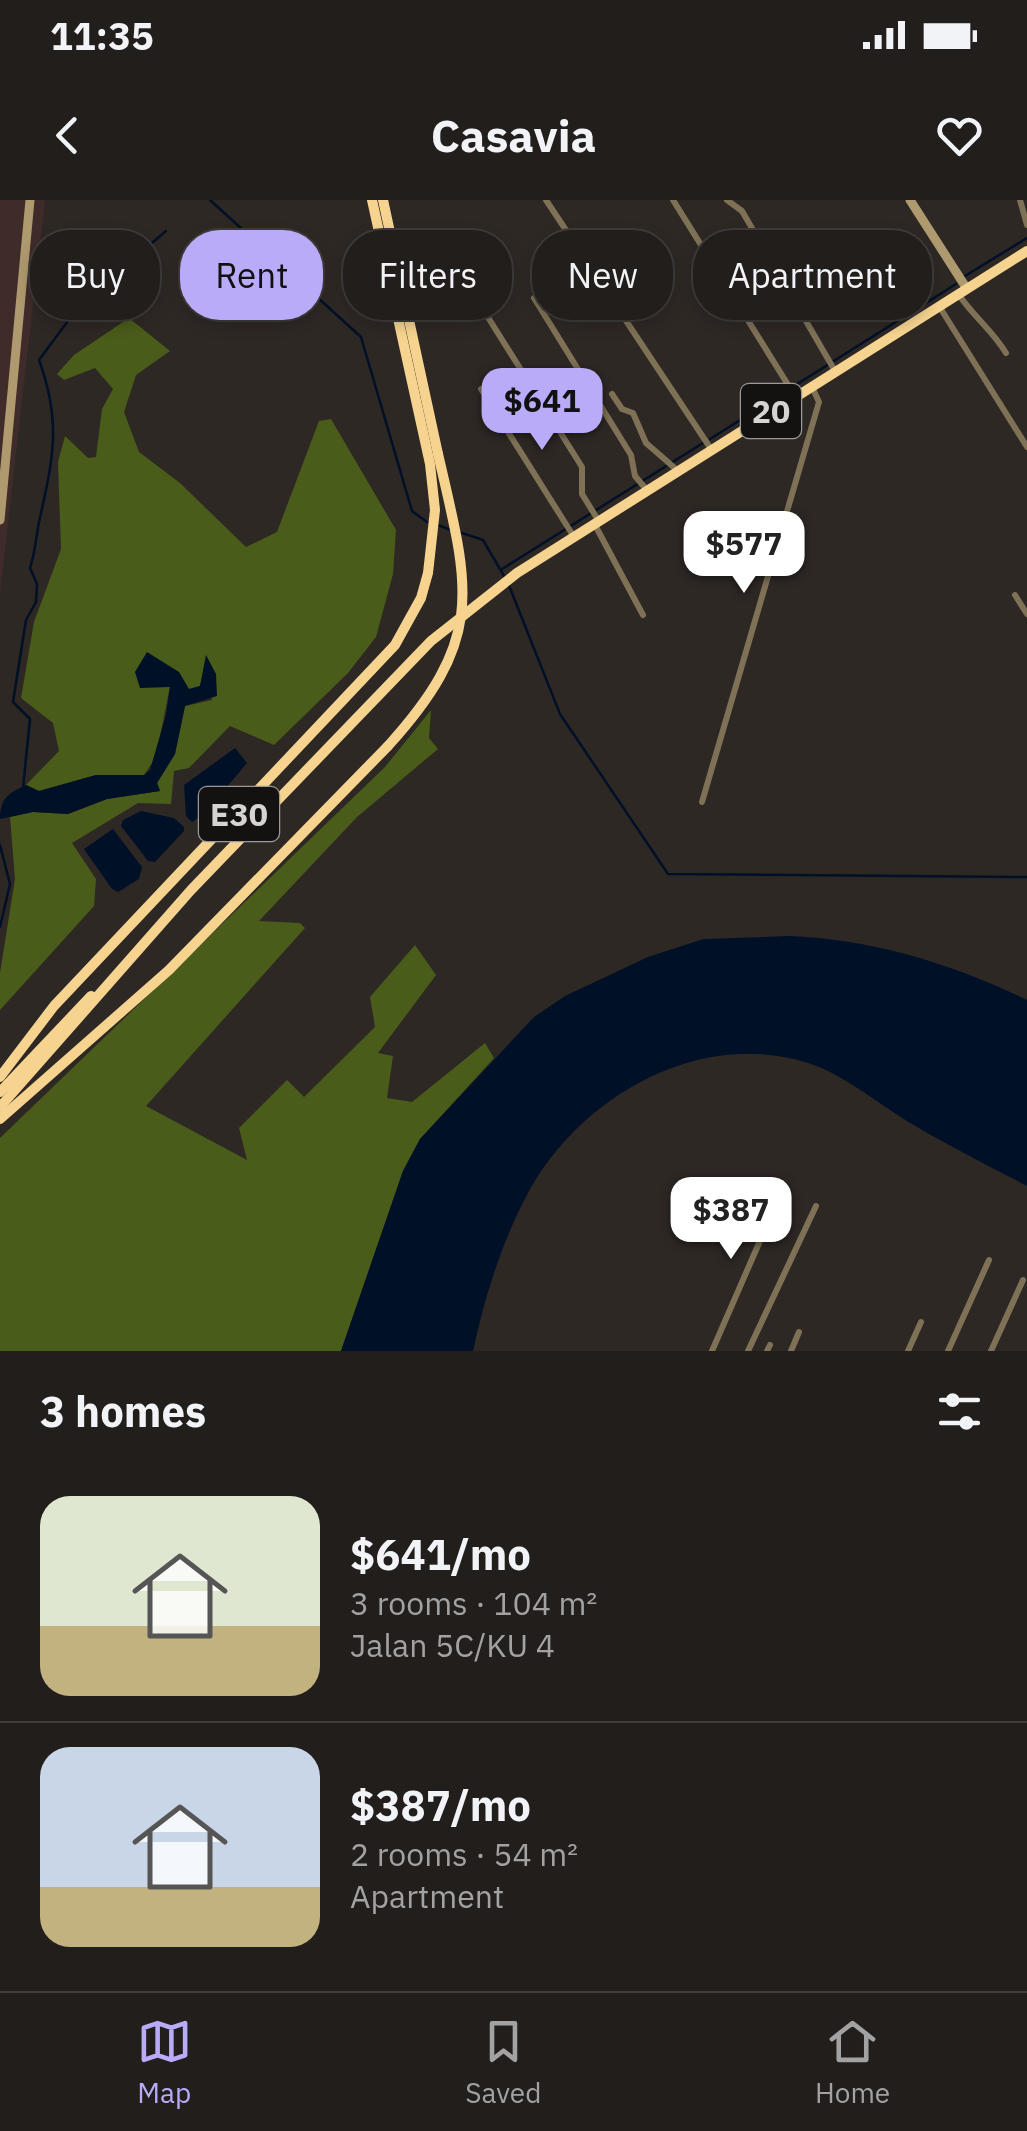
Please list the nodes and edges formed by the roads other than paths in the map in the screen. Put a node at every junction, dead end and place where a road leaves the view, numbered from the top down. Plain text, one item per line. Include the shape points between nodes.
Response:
1 (30, 200) edge
2 (372, 200) edge
3 (384, 200) edge
4 (546, 200) edge
5 (673, 200) edge
6 (727, 200) edge
7 (910, 200) edge
8 (1020, 200) edge
9 (1027, 225) edge
10 (1027, 251) edge
11 (963, 292) junction
12 (940, 306) junction
13 (489, 320) edge
14 (548, 320) edge
15 (1006, 353) dead end
16 (832, 365) junction
17 (812, 386) junction
18 (481, 389) dead end
19 (612, 394) dead end
20 (794, 395) junction
21 (708, 444) junction
22 (1027, 447) edge
23 (675, 468) junction
24 (642, 485) junction
25 (595, 517) junction
26 (0, 520) edge
27 (574, 537) junction
28 (1015, 594) dead end
29 (1027, 614) edge
30 (642, 615) dead end
31 (702, 802) dead end
32 (134, 953) junction
33 (0, 1077) edge
34 (0, 1092) edge
35 (0, 1108) edge
36 (0, 1119) edge
37 (783, 1188) dead end
38 (816, 1206) dead end
39 (989, 1260) dead end
40 (1023, 1280) dead end
41 (921, 1322) dead end
42 (799, 1332) dead end
43 (712, 1351) edge
44 (748, 1351) edge
45 (791, 1351) edge
46 (908, 1351) edge
47 (948, 1351) edge
48 (991, 1351) edge

1 - 26 street
2 - 33 highway, E30 via 430,464 435,528 421,598 395,644 54,1006
3 - 36 highway, E30, bridge via 464,572 460,632 443,677 388,746 169,970
4 - 21 street
5 - 20 street
6 - 16 street via 742,211
7 - 11 street
8 - 9 street
10 - 11 highway, 20
11 - 12 highway, 20
11 - 15 street via 975,319 992,330
12 - 16 highway, 20
12 - 22 street
13 - 25 street via 582,467 582,494
14 - 24 street via 631,455
16 - 17 highway, 20
17 - 20 highway, 20
17 - 31 street via 819,402
18 - 27 street
19 - 23 street via 633,413 646,443
20 - 21 highway, 20
21 - 23 highway, 20
23 - 24 highway, 20
24 - 25 highway, 20
25 - 27 highway, 20
25 - 30 street
27 - 32 highway, 20 via 496,588 400,669
28 - 29 street
32 - 34 highway
32 - 35 highway
37 - 43 street
38 - 44 street
39 - 47 street
40 - 48 street
41 - 46 street
42 - 45 street

